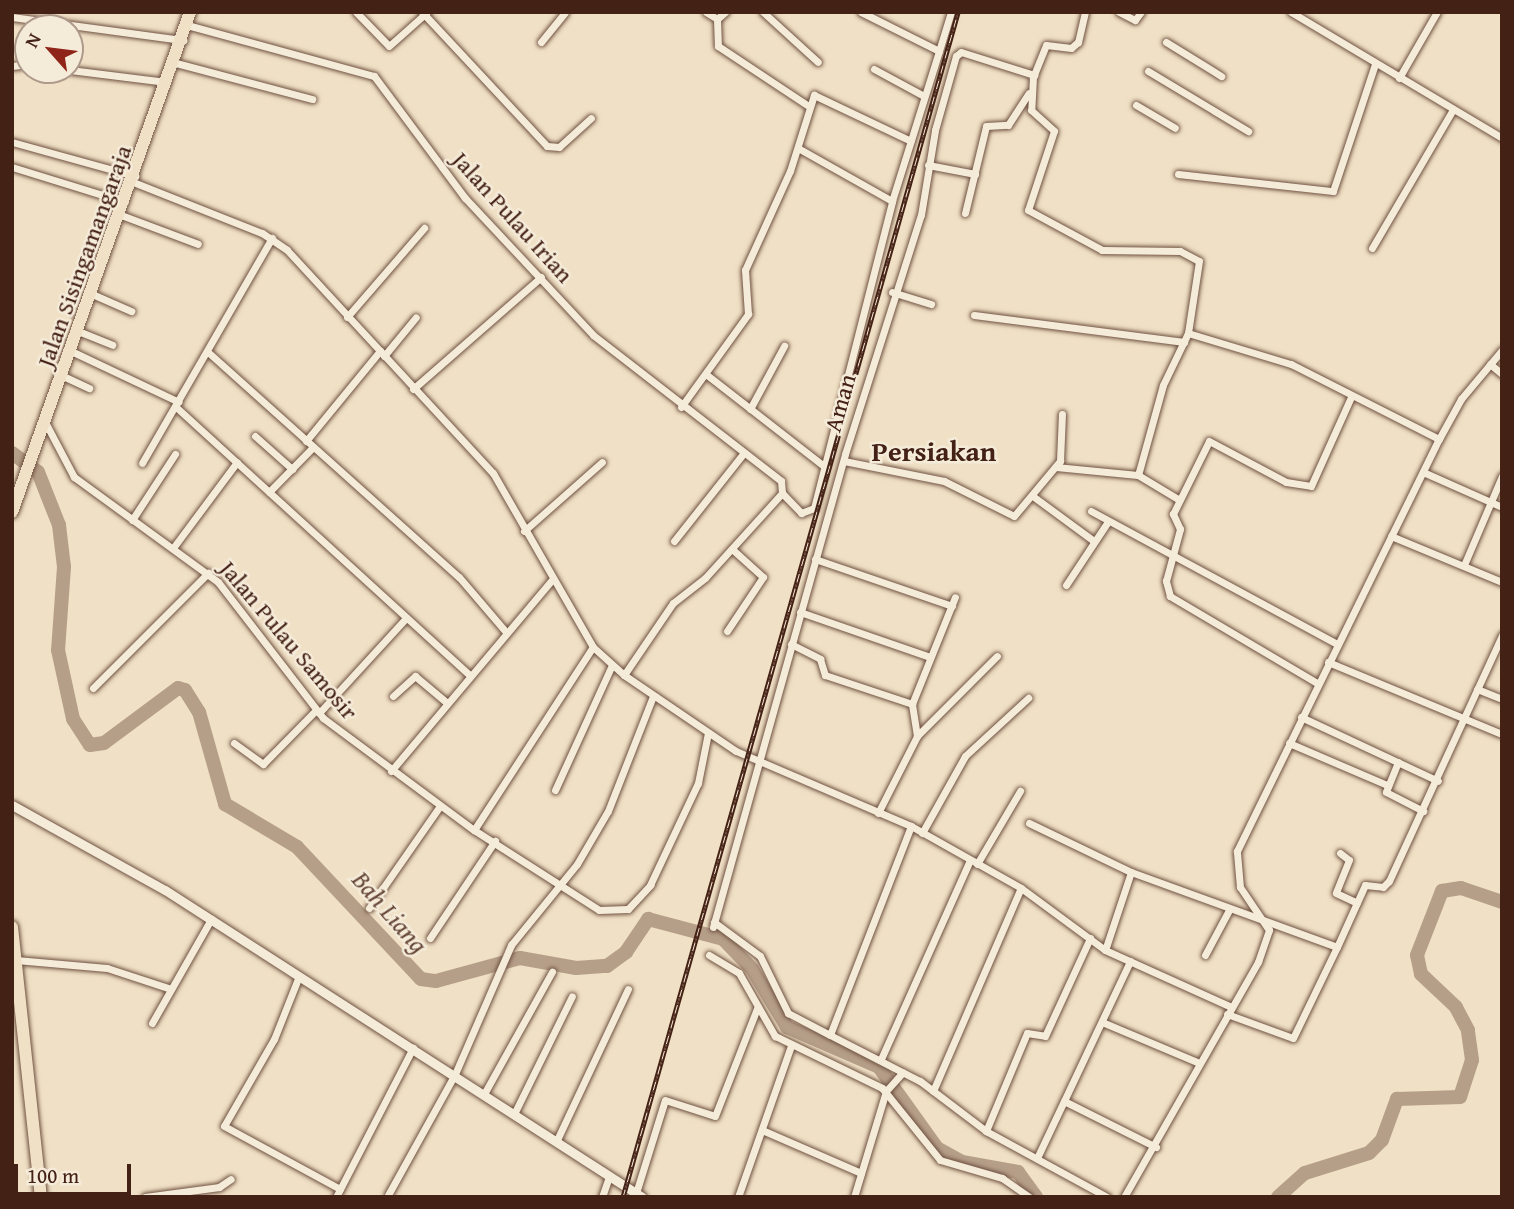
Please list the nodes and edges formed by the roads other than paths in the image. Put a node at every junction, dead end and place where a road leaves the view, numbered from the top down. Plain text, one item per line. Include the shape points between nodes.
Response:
1 (356, 12) edge
2 (565, 12) edge
3 (706, 12) edge
4 (725, 12) edge
5 (763, 12) edge
6 (861, 12) edge
7 (951, 12) edge
8 (1085, 12) edge
9 (1119, 12) edge
10 (1141, 12) edge
11 (1291, 12) edge
12 (1437, 12) edge
13 (424, 13) edge
14 (12, 17) edge
15 (189, 19) edge
16 (717, 19) junction
17 (184, 40) junction
18 (541, 42) dead end
19 (1166, 42) dead end
20 (939, 51) junction
21 (818, 62) dead end
22 (176, 63) junction
23 (1375, 64) junction
24 (874, 69) dead end
25 (84, 71) edge
26 (1148, 71) dead end
27 (1034, 75) junction
28 (1221, 76) dead end
29 (1399, 78) junction
30 (170, 83) junction
31 (1030, 92) junction
32 (925, 96) junction
33 (312, 99) dead end
34 (807, 104) junction
35 (1136, 105) dead end
36 (1452, 111) junction
37 (591, 118) dead end
38 (1175, 128) dead end
39 (1248, 131) dead end
40 (1502, 138) edge
41 (911, 141) junction
42 (12, 142) edge
43 (798, 148) junction
44 (928, 165) junction
45 (12, 167) edge
46 (975, 174) junction
47 (1178, 174) dead end
48 (134, 179) junction
49 (892, 201) junction
50 (123, 209) junction
51 (965, 213) dead end
52 (424, 228) dead end
53 (272, 238) junction
54 (198, 244) dead end
55 (1372, 248) dead end
56 (541, 276) junction
57 (892, 292) junction
58 (92, 294) junction
59 (931, 304) dead end
60 (131, 311) dead end
61 (974, 315) dead end
62 (347, 317) junction
63 (416, 317) dead end
64 (78, 331) junction
65 (1188, 333) junction
66 (1184, 342) junction
67 (112, 345) dead end
68 (784, 346) dead end
69 (1502, 350) edge
70 (71, 351) junction
71 (209, 353) junction
72 (382, 353) junction
73 (1490, 364) junction
74 (1502, 374) edge
75 (707, 375) junction
76 (63, 376) junction
77 (89, 388) dead end
78 (413, 389) junction
79 (1351, 397) junction
80 (178, 405) junction
81 (681, 407) junction
82 (750, 409) junction
83 (1062, 414) dead end
84 (45, 422) junction
85 (255, 436) dead end
86 (1440, 439) junction
87 (306, 441) junction
88 (313, 447) junction
89 (175, 454) dead end
90 (743, 454) junction
91 (844, 461) junction
92 (237, 462) junction
93 (603, 462) dead end
94 (142, 463) dead end
95 (824, 466) junction
96 (1056, 467) junction
97 (292, 469) junction
98 (1423, 472) junction
99 (1138, 475) junction
100 (1502, 476) edge
101 (270, 492) junction
102 (782, 493) junction
103 (1034, 497) junction
104 (1178, 499) junction
105 (1490, 501) junction
106 (1502, 507) edge
107 (1091, 511) dead end
108 (12, 512) edge
109 (132, 520) junction
110 (1107, 523) junction
111 (524, 531) junction
112 (1391, 536) junction
113 (674, 541) dead end
114 (1094, 541) junction
115 (173, 548) junction
116 (732, 549) junction
117 (1170, 552) junction
118 (815, 559) junction
119 (1464, 565) junction
120 (208, 573) junction
121 (551, 581) junction
122 (1502, 582) edge
123 (1066, 585) dead end
124 (955, 597) dead end
125 (951, 606) junction
126 (800, 612) junction
127 (406, 618) junction
128 (727, 631) dead end
129 (506, 632) junction
130 (1501, 639) edge
131 (791, 644) junction
132 (1337, 644) junction
133 (593, 647) junction
134 (997, 656) dead end
135 (930, 657) junction
136 (1328, 662) junction
137 (612, 665) junction
138 (470, 675) junction
139 (624, 675) junction
140 (1317, 683) junction
141 (93, 688) dead end
142 (1477, 689) junction
143 (393, 696) dead end
144 (653, 696) junction
145 (1028, 698) dead end
146 (1502, 699) edge
147 (446, 702) junction
148 (912, 704) junction
149 (318, 711) junction
150 (1301, 716) junction
151 (1464, 719) junction
152 (708, 733) junction
153 (1502, 734) edge
154 (917, 736) junction
155 (234, 743) dead end
156 (1289, 743) junction
157 (758, 761) junction
158 (1398, 762) junction
159 (391, 771) junction
160 (1438, 781) junction
161 (1387, 785) junction
162 (555, 790) dead end
163 (1020, 791) dead end
164 (12, 804) edge
165 (440, 806) junction
166 (1423, 811) junction
167 (878, 813) junction
168 (12, 816) edge
169 (25, 817) junction
170 (1029, 823) dead end
171 (911, 826) junction
172 (474, 830) junction
173 (922, 833) junction
174 (495, 842) junction
175 (1340, 853) dead end
176 (974, 862) junction
177 (1131, 872) junction
178 (561, 886) junction
179 (1021, 888) junction
180 (1357, 904) junction
181 (369, 908) dead end
182 (1229, 910) junction
183 (211, 919) junction
184 (1269, 925) junction
185 (12, 927) edge
186 (430, 938) dead end
187 (1090, 939) junction
188 (1337, 947) junction
189 (1105, 950) junction
190 (709, 955) dead end
191 (1205, 955) dead end
192 (16, 960) junction
193 (1130, 961) junction
194 (552, 971) dead end
195 (299, 976) junction
196 (171, 989) junction
197 (628, 989) dead end
198 (572, 996) dead end
199 (16, 1003) edge
200 (757, 1008) junction
201 (1229, 1010) junction
202 (1102, 1022) junction
203 (152, 1023) dead end
204 (830, 1035) junction
205 (791, 1046) junction
206 (413, 1048) junction
207 (881, 1059) junction
208 (1197, 1062) junction
209 (901, 1073) junction
210 (455, 1074) junction
211 (887, 1089) junction
212 (933, 1091) junction
213 (484, 1094) junction
214 (1065, 1101) junction
215 (514, 1114) junction
216 (762, 1130) junction
217 (986, 1131) junction
218 (556, 1142) junction
219 (1156, 1147) junction
220 (1037, 1158) junction
221 (861, 1173) junction
222 (609, 1177) junction
223 (231, 1179) dead end
224 (338, 1193) edge
225 (388, 1195) edge
226 (639, 1195) edge
227 (41, 1197) edge
228 (145, 1197) edge
229 (602, 1197) edge
230 (738, 1197) edge
231 (854, 1197) edge
232 (1029, 1197) edge
233 (1107, 1197) edge
234 (1124, 1197) edge

1 - 13 street via 389,46
2 - 18 street
3 - 16 street
4 - 16 street
5 - 21 street
6 - 20 street
7 - 20 street
8 - 27 street via 1075,45 1046,45
9 - 10 street via 1135,20
11 - 23 street
12 - 29 street
13 - 37 street via 547,146 559,147
14 - 17 street
15 - 17 highway, Jalan Sisingamangaraja
15 - 56 street, Jalan Pulau Irian via 374,76 465,198
16 - 34 street via 718,46
17 - 22 highway, Jalan Sisingamangaraja
19 - 28 street
20 - 32 street
22 - 30 highway, Jalan Sisingamangaraja
22 - 33 street
23 - 29 street
23 - 47 street via 1333,191
24 - 32 street
25 - 30 street
26 - 39 street
27 - 31 street
27 - 44 street, Aman via 961,52
29 - 36 street
30 - 48 highway, Jalan Sisingamangaraja
31 - 46 street via 1008,124 986,126
31 - 65 street via 1031,110 1054,131 1028,210 1102,250 1194,257 1197,292
32 - 41 street
34 - 41 street via 819,94
34 - 43 street
35 - 38 street
36 - 40 street
36 - 55 street
41 - 49 street
42 - 48 street
43 - 49 street
43 - 75 street via 745,270 748,314
44 - 46 street
44 - 57 street, Aman via 921,215
45 - 50 street
46 - 51 street
48 - 50 highway, Jalan Sisingamangaraja
48 - 53 street
49 - 95 street
50 - 54 street
50 - 58 highway, Jalan Sisingamangaraja
52 - 62 street
53 - 62 street
53 - 71 street
56 - 78 street
56 - 81 street, Jalan Pulau Irian via 593,335
57 - 59 street
57 - 91 street, Aman
58 - 60 street
58 - 64 highway, Jalan Sisingamangaraja
61 - 66 street
62 - 72 street
63 - 72 street
64 - 67 street
64 - 70 highway, Jalan Sisingamangaraja
65 - 66 street
65 - 79 street via 1268,355
66 - 99 street via 1163,386
68 - 82 street
69 - 73 street
70 - 76 highway, Jalan Sisingamangaraja
70 - 80 street
71 - 80 street
71 - 87 street
72 - 78 street
72 - 87 street
73 - 74 street
73 - 86 street
75 - 81 street
75 - 82 street
76 - 77 street
76 - 84 highway, Jalan Sisingamangaraja
78 - 111 street via 493,473
79 - 86 street
79 - 104 street via 1311,486 1286,482 1209,441
80 - 92 street
80 - 94 street
81 - 90 street, Jalan Pulau Irian
82 - 95 street
83 - 96 street via 1066,443
84 - 108 highway, Jalan Sisingamangaraja
84 - 109 street, Jalan Pulau Samosir via 74,477
85 - 97 street
86 - 98 street
87 - 88 street
88 - 97 street
88 - 129 street via 459,577
89 - 109 street
90 - 102 street, Jalan Pulau Irian via 781,481
90 - 113 street
91 - 103 street via 944,481 1007,516 1021,513
91 - 118 street, Aman
92 - 101 street
92 - 115 street
93 - 111 street
95 - 102 street, Jalan Pulau Irian via 810,512 801,513
96 - 99 street
96 - 103 street
97 - 101 street
98 - 105 street
98 - 112 street
99 - 104 street
100 - 105 street
101 - 127 street
102 - 116 street
103 - 114 street
104 - 117 street via 1172,514 1179,534
105 - 106 street
105 - 119 street
107 - 110 street
109 - 115 street, Jalan Pulau Samosir
110 - 114 street
110 - 117 street
111 - 121 street
112 - 119 street
112 - 132 street
114 - 123 street
115 - 120 street, Jalan Pulau Samosir
116 - 128 street via 762,577
116 - 139 street via 673,603
117 - 132 street
117 - 140 street via 1167,590 1181,608
118 - 125 street
118 - 126 street, Aman
119 - 122 street
120 - 141 street
120 - 149 street, Jalan Pulau Samosir
121 - 129 street
121 - 133 street
124 - 125 street
125 - 135 street
126 - 131 street, Aman
126 - 135 street
127 - 138 street
127 - 149 street
129 - 138 street
130 - 142 street
131 - 148 street via 820,659 825,675
131 - 157 street, Aman
132 - 136 street
133 - 137 street
133 - 172 street
134 - 154 street
135 - 148 street
136 - 140 street
136 - 151 street
137 - 139 street
137 - 162 street
138 - 147 street
139 - 144 street
140 - 150 street
142 - 146 street
142 - 151 street
143 - 147 street via 415,676
144 - 152 street
144 - 178 street via 608,811
145 - 173 street via 965,756
147 - 159 street
148 - 154 street
149 - 155 street via 263,764
149 - 159 street, Jalan Pulau Samosir
150 - 156 street
150 - 158 street
151 - 153 street
151 - 160 street
152 - 157 street
152 - 178 street, Jalan Pulau Samosir via 698,783 650,885 634,903 609,913
154 - 167 street
156 - 161 street
156 - 184 street via 1234,864 1240,887
157 - 167 street
157 - 204 street, Aman via 714,925 760,956 788,1013
158 - 160 street
158 - 161 street
159 - 165 street, Jalan Pulau Samosir
160 - 166 street
161 - 166 street via 1388,794
163 - 176 street
164 - 169 street
165 - 172 street, Jalan Pulau Samosir
165 - 181 street
166 - 180 street via 1386,886 1368,883
167 - 171 street
168 - 169 street
169 - 183 street
170 - 177 street
171 - 173 street
171 - 204 street
172 - 174 street, Jalan Pulau Samosir
173 - 176 street
174 - 178 street, Jalan Pulau Samosir
174 - 186 street
175 - 180 street via 1349,860 1336,892
176 - 179 street
176 - 207 street
177 - 182 street
177 - 189 street
178 - 210 street via 511,945 508,962
179 - 187 street
179 - 212 street
180 - 188 street
182 - 184 street
182 - 191 street
183 - 195 street
183 - 196 street
184 - 188 street via 1280,924
184 - 201 street via 1258,962
185 - 192 highway
187 - 189 street
187 - 217 street via 1045,1036 1027,1033
188 - 201 street via 1293,1038
189 - 193 street
190 - 200 street via 739,973
192 - 196 street via 107,968
192 - 199 highway
193 - 201 street
193 - 202 street
194 - 213 street
195 - 206 street
195 - 224 street via 274,1039 224,1126
196 - 203 street
197 - 218 street
198 - 215 street
199 - 227 highway
200 - 205 street via 775,1036
200 - 226 street via 715,1116 665,1100
201 - 208 street
202 - 208 street
202 - 214 street
204 - 207 street
205 - 211 street
205 - 216 street
206 - 210 street
206 - 224 street
207 - 209 street
208 - 219 street
209 - 211 street
209 - 212 street
210 - 213 street
210 - 225 street
211 - 221 street
211 - 232 street via 940,1160 1002,1178
212 - 217 street
213 - 215 street
214 - 219 street
214 - 220 street
215 - 218 street
216 - 221 street
216 - 230 street
217 - 220 street
218 - 222 street
219 - 234 street
220 - 233 street
221 - 231 street
222 - 226 street
222 - 229 street
223 - 228 street via 219,1187

